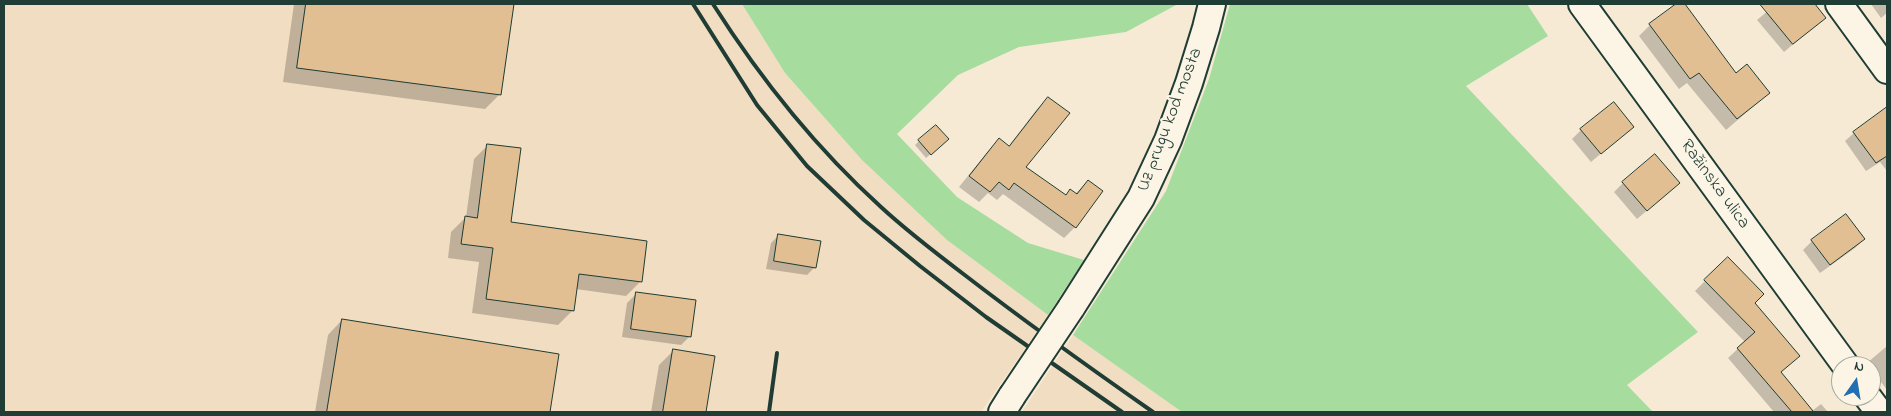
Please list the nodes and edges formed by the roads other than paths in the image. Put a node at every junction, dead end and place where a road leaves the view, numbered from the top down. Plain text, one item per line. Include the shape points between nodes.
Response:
1 (1212, 4) edge
2 (1582, 4) edge
3 (1839, 4) edge
4 (1887, 70) edge
5 (1839, 356) edge
6 (1007, 404) edge

1 - 6 street, Uz prugu kod mosta, bridge via 1189,83 1142,198
2 - 5 street, Ražinska ulica
3 - 4 street

